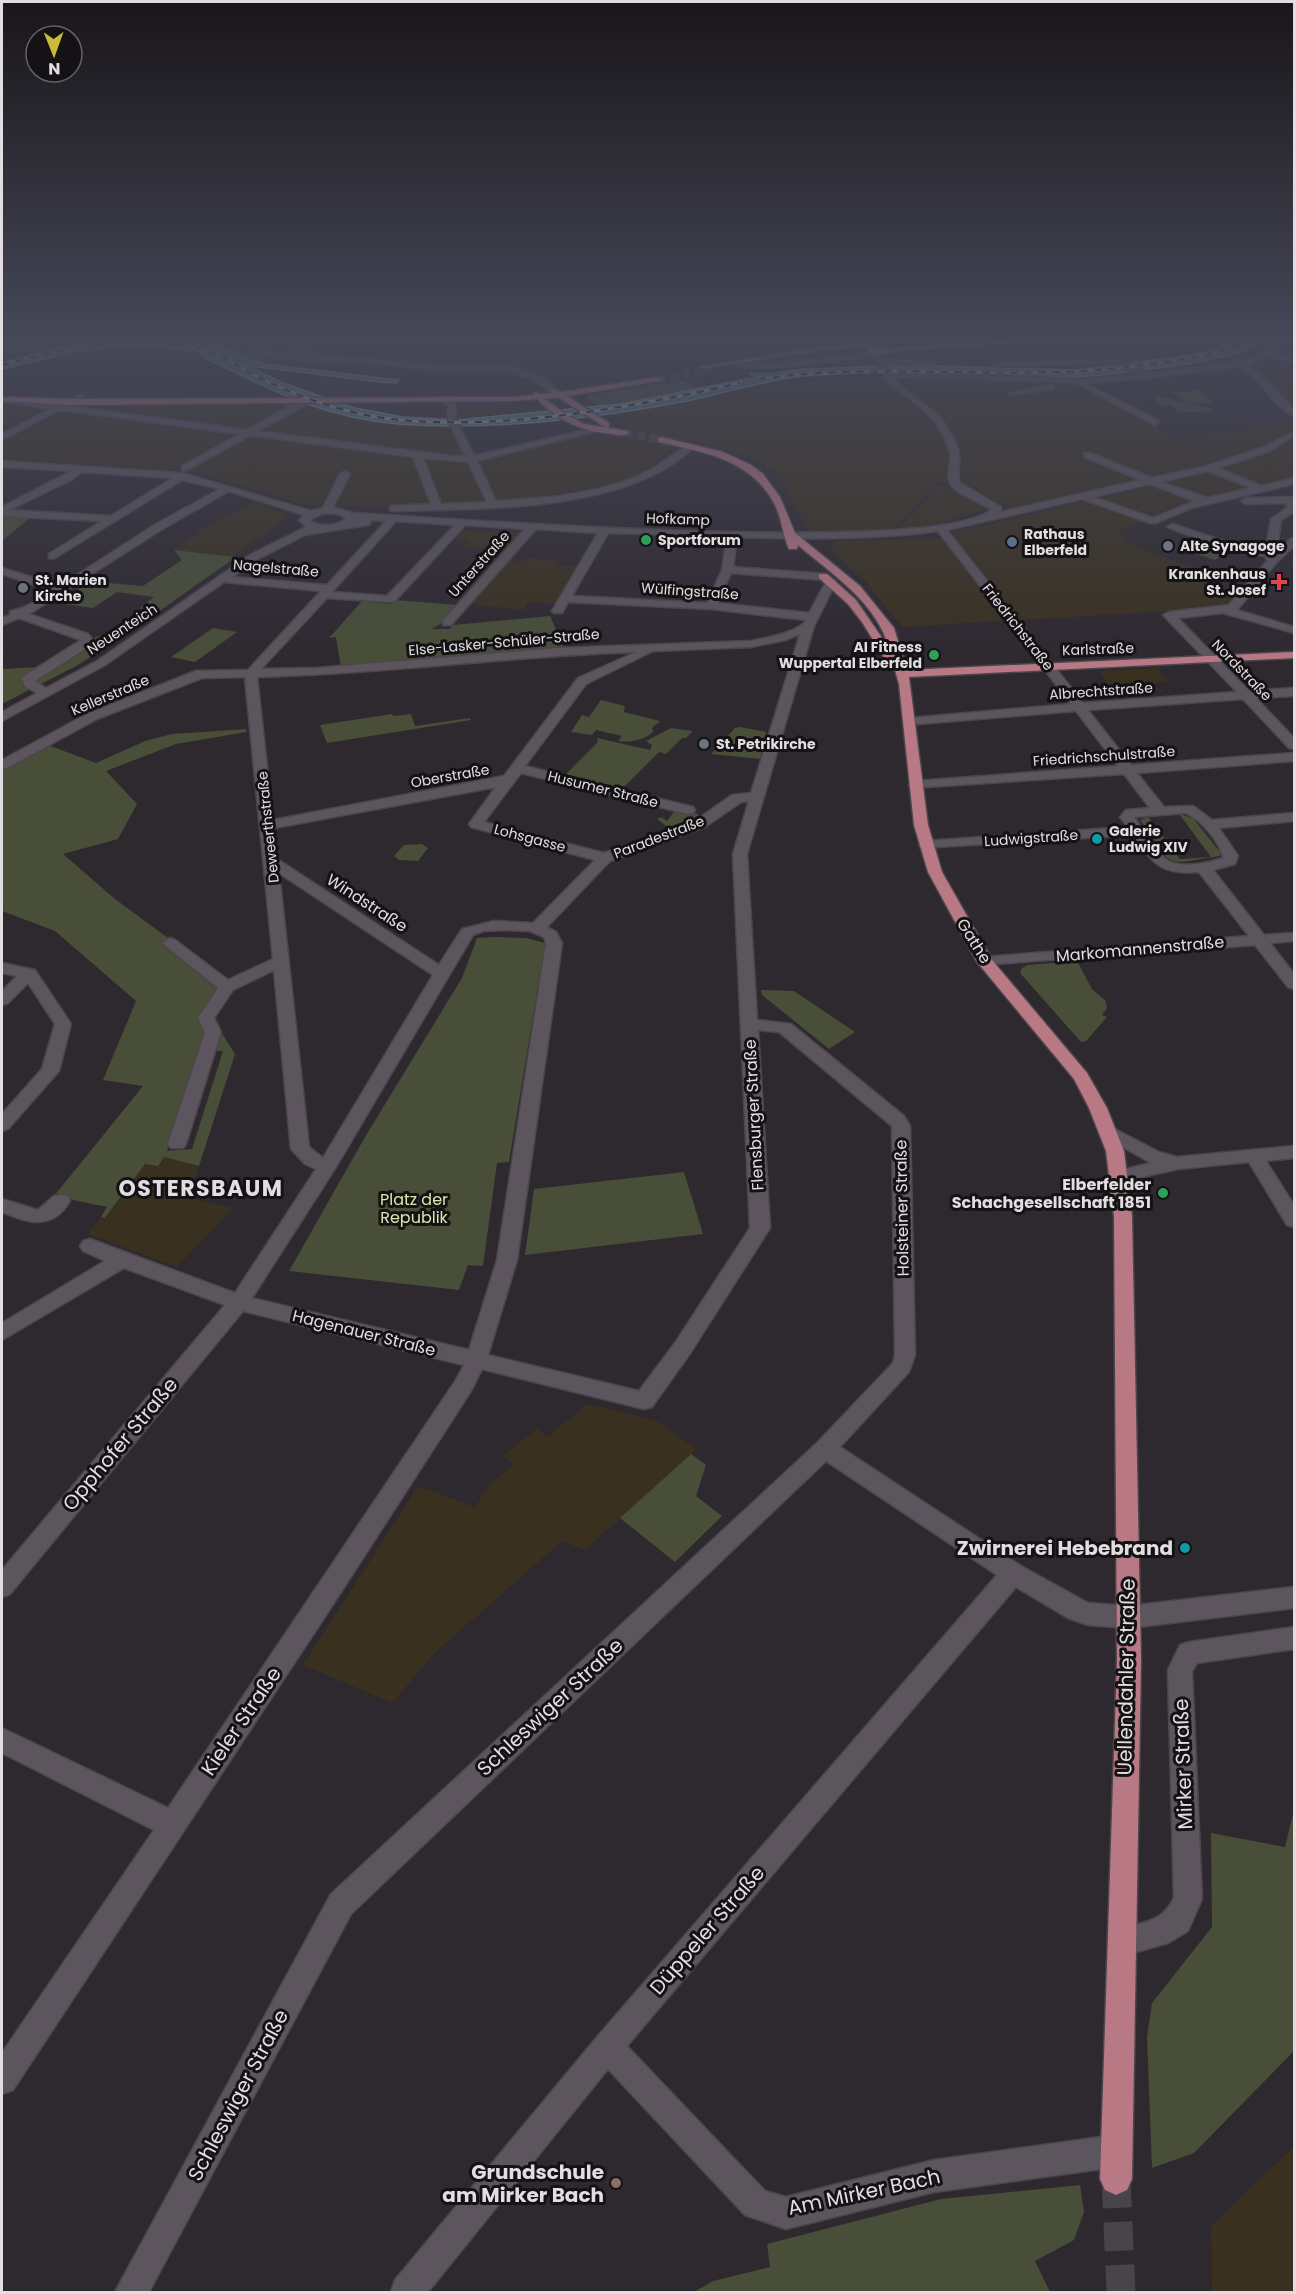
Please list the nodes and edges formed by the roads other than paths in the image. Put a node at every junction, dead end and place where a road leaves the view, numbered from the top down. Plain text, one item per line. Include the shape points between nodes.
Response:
1 (224, 447) edge
2 (356, 447) edge
3 (466, 447) edge
4 (524, 447) edge
5 (690, 447) edge
6 (695, 447) edge
7 (952, 447) edge
8 (1269, 447) edge
9 (705, 450) junction
10 (417, 455) junction
11 (1087, 455) dead end
12 (472, 459) junction
13 (673, 460) junction
14 (2, 464) edge
15 (1209, 468) junction
16 (80, 469) junction
17 (181, 472) junction
18 (345, 474) dead end
19 (1151, 481) junction
20 (1294, 481) edge
21 (228, 488) junction
22 (1261, 489) junction
23 (1082, 496) junction
24 (1210, 501) junction
25 (1292, 501) edge
26 (493, 504) junction
27 (437, 506) junction
28 (2, 511) edge
29 (326, 511) junction
30 (340, 511) junction
31 (308, 518) junction
32 (988, 518) junction
33 (112, 519) junction
34 (349, 520) junction
35 (390, 521) junction
36 (462, 523) junction
37 (533, 526) junction
38 (320, 528) junction
39 (941, 528) junction
40 (1172, 528) dead end
41 (605, 530) junction
42 (732, 534) junction
43 (791, 535) junction
44 (837, 536) junction
45 (1294, 541) edge
46 (811, 551) junction
47 (53, 556) dead end
48 (254, 557) junction
49 (1271, 557) junction
50 (727, 570) junction
51 (2, 571) edge
52 (829, 577) junction
53 (221, 579) junction
54 (64, 587) junction
55 (325, 591) junction
56 (566, 599) junction
57 (711, 606) junction
58 (2, 608) edge
59 (1227, 610) junction
60 (558, 612) dead end
61 (17, 615) junction
62 (810, 621) junction
63 (2, 622) edge
64 (447, 623) dead end
65 (1294, 630) edge
66 (2, 633) edge
67 (655, 648) junction
68 (1294, 654) edge
69 (1211, 659) junction
70 (1047, 666) junction
71 (38, 670) junction
72 (251, 673) junction
73 (200, 674) joint
74 (903, 674) junction
75 (60, 684) junction
76 (45, 692) junction
77 (1294, 692) edge
78 (1245, 695) junction
79 (1080, 707) junction
80 (2, 717) edge
81 (910, 722) junction
82 (1294, 745) edge
83 (1294, 757) edge
84 (2, 765) edge
85 (1128, 769) junction
86 (513, 773) junction
87 (916, 785) junction
88 (756, 796) junction
89 (688, 810) dead end
90 (1160, 811) junction
91 (1294, 817) edge
92 (268, 825) junction
93 (1207, 825) junction
94 (1136, 831) junction
95 (926, 845) junction
96 (605, 858) junction
97 (272, 862) junction
98 (1202, 866) junction
99 (537, 928) junction
100 (1294, 937) edge
101 (1259, 940) junction
102 (170, 943) dead end
103 (281, 961) junction
104 (985, 962) junction
105 (2, 968) edge
106 (29, 973) junction
107 (442, 974) junction
108 (1294, 984) edge
109 (227, 987) junction
110 (2, 1000) edge
111 (748, 1025) junction
112 (2, 1125) edge
113 (1108, 1132) junction
114 (177, 1144) dead end
115 (1294, 1152) edge
116 (1254, 1156) junction
117 (1178, 1163) junction
118 (327, 1167) junction
119 (1119, 1176) junction
120 (61, 1201) dead end
121 (2, 1204) edge
122 (1294, 1220) edge
123 (90, 1246) dead end
124 (122, 1260) junction
125 (239, 1302) junction
126 (2, 1332) edge
127 (476, 1361) junction
128 (644, 1401) joint
129 (825, 1449) junction
130 (1013, 1573) junction
131 (2, 1587) edge
132 (1294, 1598) edge
133 (1129, 1617) junction
134 (1294, 1638) edge
135 (2, 1740) edge
136 (171, 1824) junction
137 (1122, 1942) junction
138 (607, 2047) junction
139 (2, 2079) edge
140 (1116, 2165) joint
141 (131, 2292) edge
142 (407, 2292) edge

1 - 17 street
2 - 10 street
3 - 12 street
4 - 12 street
5 - 13 street
6 - 9 main road
7 - 32 street via 954,483 996,506 998,512
8 - 15 street, Hofkamp
9 - 13 street
9 - 43 main road via 740,464 769,486
10 - 12 street
10 - 27 street
11 - 19 street
12 - 26 street
13 - 26 street via 652,473 612,487
14 - 16 street
15 - 19 street, Hofkamp
15 - 22 street
16 - 17 street
16 - 28 street
17 - 21 street
17 - 33 street
18 - 29 street
19 - 23 street, Hofkamp
19 - 24 street
20 - 22 street
21 - 31 street
21 - 54 street
22 - 24 street
23 - 24 street via 1153,521
23 - 32 street, Hofkamp
24 - 25 street
25 - 49 street via 1294,508 1276,519
26 - 27 street
27 - 30 street
28 - 33 street
29 - 30 street
29 - 31 street
30 - 34 street
31 - 38 street
31 - 48 street, Neuenteich
32 - 39 street, Hofkamp
33 - 47 street
34 - 35 street, Hofkamp
34 - 38 street, Neuenteich
35 - 36 street, Hofkamp
35 - 55 street
36 - 37 street, Hofkamp
36 - 55 street, Nagelstraße via 390,600
37 - 41 street, Hofkamp
37 - 64 street, Unterstraße
38 - 48 street, Neuenteich via 295,534
39 - 44 street, Hofkamp
39 - 70 street, Friedrichstraße
40 - 49 street
41 - 42 street, Hofkamp
41 - 56 street
42 - 43 street, Hofkamp
42 - 50 street
43 - 44 street, Hofkamp
43 - 46 main road, Gathe
43 - 52 main road, Gathe via 791,545
44 - 46 street
45 - 49 street via 1278,558
46 - 52 main road, Gathe
48 - 53 street, Neuenteich
49 - 59 street via 1233,608
50 - 52 street
50 - 57 street
51 - 54 street
52 - 62 street
52 - 74 main road, Gathe via 858,589 890,630
53 - 55 street, Nagelstraße
53 - 75 street, Neuenteich via 119,651
54 - 61 street
55 - 72 street
56 - 57 street, Wülfingstraße
56 - 60 street
57 - 62 street, Wülfingstraße
58 - 61 street
59 - 65 street
59 - 69 street, Nordstraße via 1169,615
61 - 63 street
61 - 71 street via 87,640
62 - 67 street, Else-Lasker-Schüler-Straße via 767,642
62 - 88 street
63 - 66 street via 6,627
67 - 72 street, Else-Lasker-Schüler-Straße via 558,651 317,672
67 - 86 street via 582,681
68 - 69 main road, Karlstraße
69 - 70 main road, Karlstraße
69 - 78 street, Nordstraße
70 - 74 main road, Karlstraße
70 - 79 street, Friedrichstraße
71 - 75 street via 38,677
71 - 76 street via 27,679
72 - 73 street, Else-Lasker-Schüler-Straße
72 - 92 street, Deweerthstraße
73 - 84 street, Kellerstraße via 93,716
74 - 81 main road, Gathe
75 - 76 street, Neuenteich
76 - 80 street, Neuenteich
77 - 78 street, Albrechtstraße
78 - 79 street, Albrechtstraße
78 - 82 street, Nordstraße
79 - 81 street, Albrechtstraße
79 - 85 street, Friedrichstraße
81 - 87 main road, Gathe
83 - 85 street, Friedrichschulstraße
85 - 87 street, Friedrichschulstraße
85 - 90 street, Friedrichstraße
86 - 89 street, Husumer Straße
86 - 92 street, Oberstraße via 501,782
86 - 96 street, Lohsgasse via 476,824
87 - 95 main road, Gathe
88 - 96 street, Paradestraße via 737,798 700,824
88 - 111 street, Flensburger Straße via 740,854
90 - 93 street via 1195,811
90 - 94 street via 1131,813 1127,817
91 - 93 street
92 - 97 street, Deweerthstraße
93 - 98 street via 1231,856 1230,861
94 - 95 street, Ludwigstraße
94 - 98 street via 1160,862 1178,868
95 - 104 main road, Gathe via 942,887
96 - 99 street, Paradestraße
97 - 103 street, Deweerthstraße
97 - 107 street, Windstraße
98 - 101 street
99 - 107 street via 475,927 467,932
99 - 127 street via 546,932 554,944 507,1260
100 - 101 street, Markomannenstraße
101 - 104 street, Markomannenstraße
101 - 108 street
102 - 109 street
103 - 109 street
103 - 118 street, Deweerthstraße via 300,1149 311,1160
104 - 113 main road, Gathe via 1074,1066
105 - 106 street
106 - 110 street
106 - 112 street via 63,1024 50,1071
107 - 118 street
109 - 114 street via 206,1018 213,1032
111 - 128 street, Flensburger Straße via 760,1228
111 - 129 street, Holsteiner Straße via 785,1028 898,1120 900,1126 905,1355 902,1366
113 - 117 street via 1153,1157
113 - 119 main road, Gathe
115 - 116 street
116 - 117 street
116 - 122 street
117 - 119 street
118 - 125 street
119 - 133 main road, Uellendahler Straße via 1123,1216
120 - 121 street via 44,1216 37,1217
123 - 124 street, Hagenauer Straße
124 - 125 street, Hagenauer Straße
124 - 126 street
125 - 127 street, Hagenauer Straße
125 - 131 street, Opphofer Straße
127 - 128 street, Hagenauer Straße
127 - 136 street, Kieler Straße via 324,1599
129 - 130 street
129 - 141 street, Schleswiger Straße via 341,1904
130 - 133 street via 1076,1610 1097,1616
130 - 138 street, Düppeler Straße
132 - 133 street
133 - 137 main road, Uellendahler Straße
134 - 137 street, Mirker Straße via 1190,1653 1180,1670 1188,1899 1178,1921 1158,1933
135 - 136 street
136 - 139 street, Kieler Straße
137 - 140 main road, Uellendahler Straße
138 - 140 street, Am Mirker Bach via 756,2204 786,2213 934,2176
138 - 142 street, Düppeler Straße

